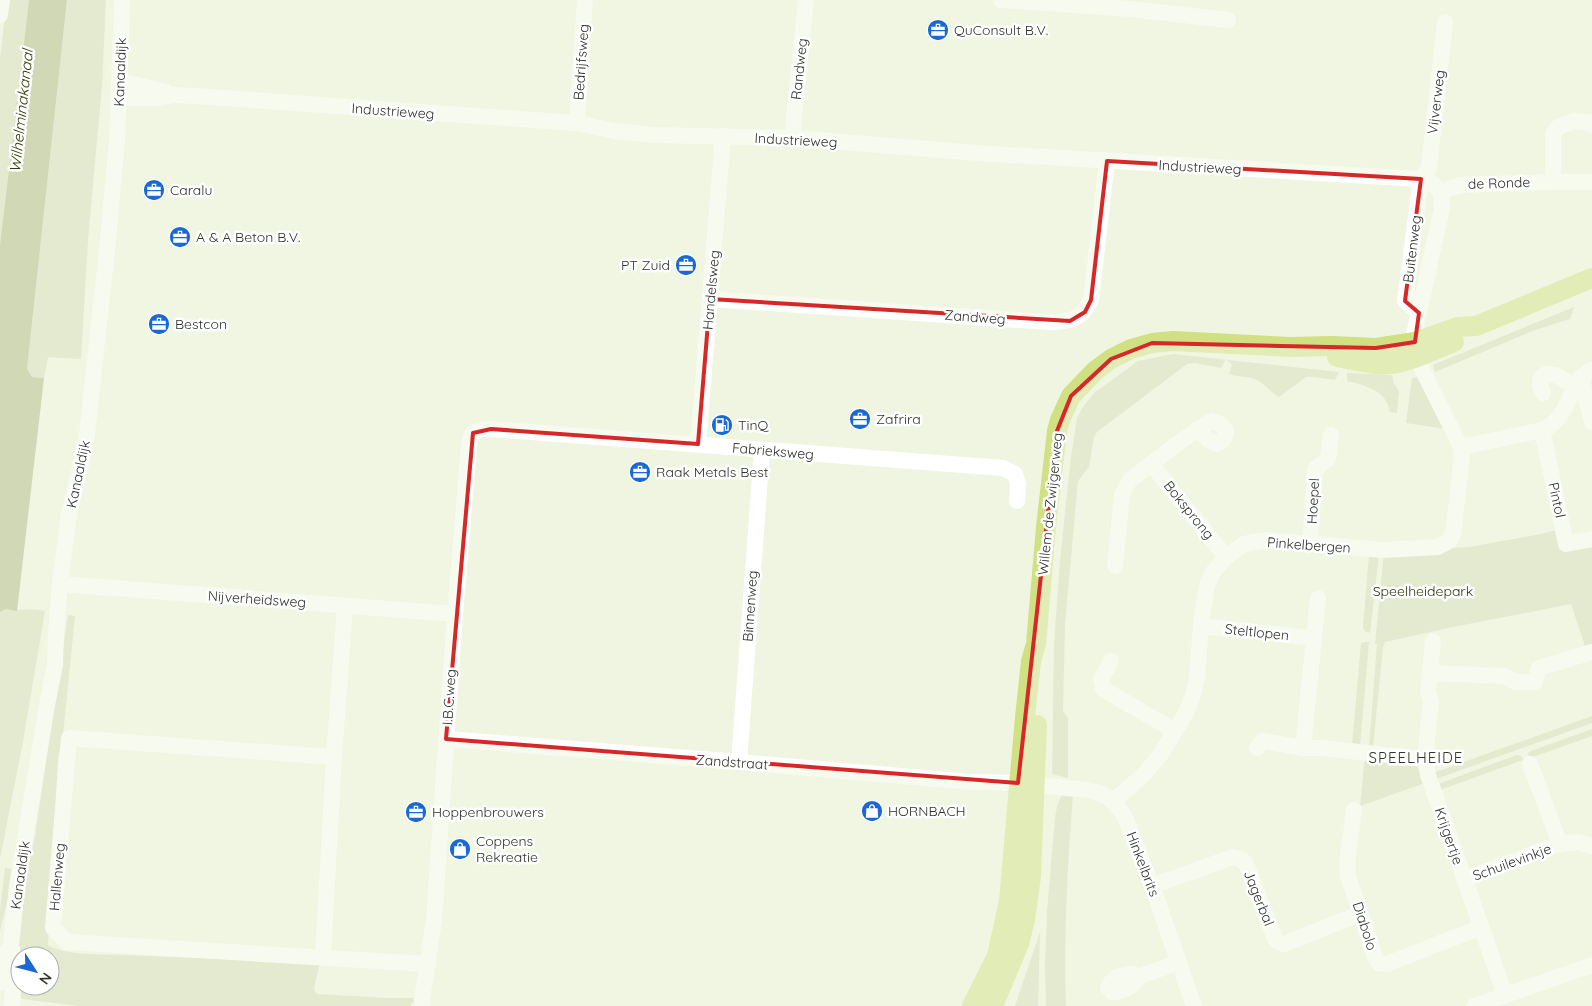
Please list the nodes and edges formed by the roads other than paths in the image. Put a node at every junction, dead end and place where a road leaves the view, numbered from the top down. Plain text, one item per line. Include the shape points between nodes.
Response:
1 (2, 0) edge
2 (122, 0) edge
3 (585, 0) edge
4 (806, 0) edge
5 (1001, 0) edge
6 (0, 15) edge
7 (1228, 20) dead end
8 (1445, 22) dead end
9 (120, 81) junction
10 (173, 95) junction
11 (119, 98) junction
12 (577, 123) junction
13 (1592, 125) edge
14 (723, 136) junction
15 (792, 138) junction
16 (1108, 161) junction
17 (1421, 179) junction
18 (1553, 182) junction
19 (1592, 182) edge
20 (1441, 192) junction
21 (1592, 278) edge
22 (710, 299) junction
23 (1419, 313) junction
24 (1416, 349) junction
25 (1583, 378) edge
26 (1543, 393) dead end
27 (1592, 422) edge
28 (1197, 430) dead end
29 (1542, 430) junction
30 (474, 432) joint
31 (1331, 435) dead end
32 (698, 444) junction
33 (1461, 447) junction
34 (762, 450) junction
35 (1151, 464) junction
36 (1017, 501) dead end
37 (1592, 539) edge
38 (1310, 544) junction
39 (1226, 557) junction
40 (1115, 566) dead end
41 (60, 584) junction
42 (1318, 598) dead end
43 (345, 606) junction
44 (455, 614) junction
45 (1201, 626) junction
46 (1314, 638) junction
47 (1433, 641) dead end
48 (1592, 652) edge
49 (1111, 661) dead end
50 (1431, 672) junction
51 (1175, 731) junction
52 (446, 739) junction
53 (1257, 748) dead end
54 (1303, 748) junction
55 (334, 757) junction
56 (1425, 758) junction
57 (739, 762) junction
58 (1530, 764) dead end
59 (1026, 784) junction
60 (1113, 802) junction
61 (1354, 810) dead end
62 (1560, 844) junction
63 (1592, 846) edge
64 (1464, 879) junction
65 (1152, 886) junction
66 (1361, 913) junction
67 (1481, 927) junction
68 (11, 946) edge
69 (10, 947) edge
70 (323, 956) junction
71 (1179, 962) junction
72 (428, 964) junction
73 (1592, 965) edge
74 (1138, 977) dead end
75 (0, 982) edge
76 (1505, 995) junction
77 (422, 1004) edge
78 (972, 1006) edge
79 (993, 1006) edge
80 (1194, 1006) edge
81 (1474, 1006) edge

1 - 6 street
2 - 9 street, Kanaaldijk
3 - 12 street, Bedrijfsweg
4 - 15 street, Randweg
5 - 7 street
8 - 17 street, Vijverweg via 1429,168
9 - 10 street, Industrieweg
9 - 11 street, Kanaaldijk
10 - 11 street, Industrieweg
10 - 12 street, Industrieweg
11 - 41 street, Kanaaldijk via 108,244 86,443 69,514
12 - 14 street, Industrieweg via 654,135
13 - 18 street via 1574,120 1558,127 1553,134
14 - 15 street, Industrieweg
14 - 22 street, Handelsweg
15 - 16 street, Industrieweg
16 - 17 street, Industrieweg
16 - 22 street, Zandweg via 1091,300 1085,312 1070,321
17 - 20 street
17 - 23 street, Buitenweg via 1405,301
18 - 19 street, de Ronde
18 - 20 street, de Ronde via 1460,185
20 - 23 street, Buitenweg via 1442,208
21 - 24 main road, Willem de Zwijgerweg via 1476,326 1458,327
22 - 32 street, Handelsweg
23 - 24 street, Buitenweg via 1414,335
24 - 33 street, Pinkelbergen via 1421,367
24 - 59 main road, Willem de Zwijgerweg via 1152,343 1110,359 1082,383 1065,408 1057,431 1036,644 1031,661
25 - 26 street via 1546,374 1541,378
25 - 27 street
25 - 29 street via 1559,420
28 - 35 street
29 - 33 street
29 - 37 street, Pintol via 1566,544
30 - 32 street, Fabrieksweg via 491,428
30 - 44 street, I.B.C.weg via 469,438
31 - 38 street, Hoepel via 1328,459 1314,469
32 - 34 street, Fabrieksweg
33 - 38 street, Pinkelbergen via 1453,535 1449,541 1438,547 1383,550
34 - 36 street, Fabrieksweg via 1003,468 1015,474
34 - 57 street, Binnenweg
35 - 39 street, Boksprong
35 - 40 street via 1129,481 1122,494
38 - 39 street, Pinkelbergen via 1267,540 1244,544
39 - 45 street, Pinkelbergen via 1213,572 1207,586
41 - 43 street, Nijverheidsweg
41 - 68 street, Kanaaldijk via 55,665 17,886
42 - 46 street
43 - 44 street, Nijverheidsweg
43 - 55 street
44 - 52 street, I.B.C.weg
45 - 46 street, Steltlopen
45 - 51 street, Pinkelbergen via 1194,692
46 - 54 street
47 - 50 street, Krijgertje
48 - 50 street via 1539,668 1535,682 1515,682 1505,676
49 - 51 street via 1101,679 1103,689
50 - 56 street, Krijgertje via 1428,692 1432,701
51 - 60 street, Pinkelbergen via 1143,775
52 - 57 street, Zandstraat
52 - 72 street, I.B.C.weg
53 - 54 street via 1263,741
54 - 56 street
55 - 70 street
55 - 70 street, Hallenweg via 70,738 53,928 67,942
56 - 64 street, Krijgertje
57 - 59 street, Zandstraat
58 - 62 street, Schuilevinkje
59 - 60 street, Hinkelbrits via 1090,790
59 - 78 main road, Willem de Zwijgerweg via 997,956
59 - 79 main road, Willem de Zwijgerweg via 1030,876 1025,920 1019,944
60 - 65 street, Hinkelbrits via 1125,817
61 - 66 street, Diabolo via 1347,864
62 - 63 street, Schuilevinkje via 1578,842
62 - 64 street, Schuilevinkje
64 - 67 street, Krijgertje
65 - 66 street, Jagerbal via 1233,858 1241,859 1246,864 1276,941 1284,944
65 - 71 street, Hinkelbrits
66 - 67 street, Diabolo via 1375,957 1379,963 1387,964
67 - 76 street, Krijgertje
69 - 75 street, Kanaaldijk via 3,957
70 - 72 street
71 - 74 street
71 - 80 street, Hinkelbrits
72 - 77 street, I.B.C.weg
73 - 76 street
76 - 81 street

